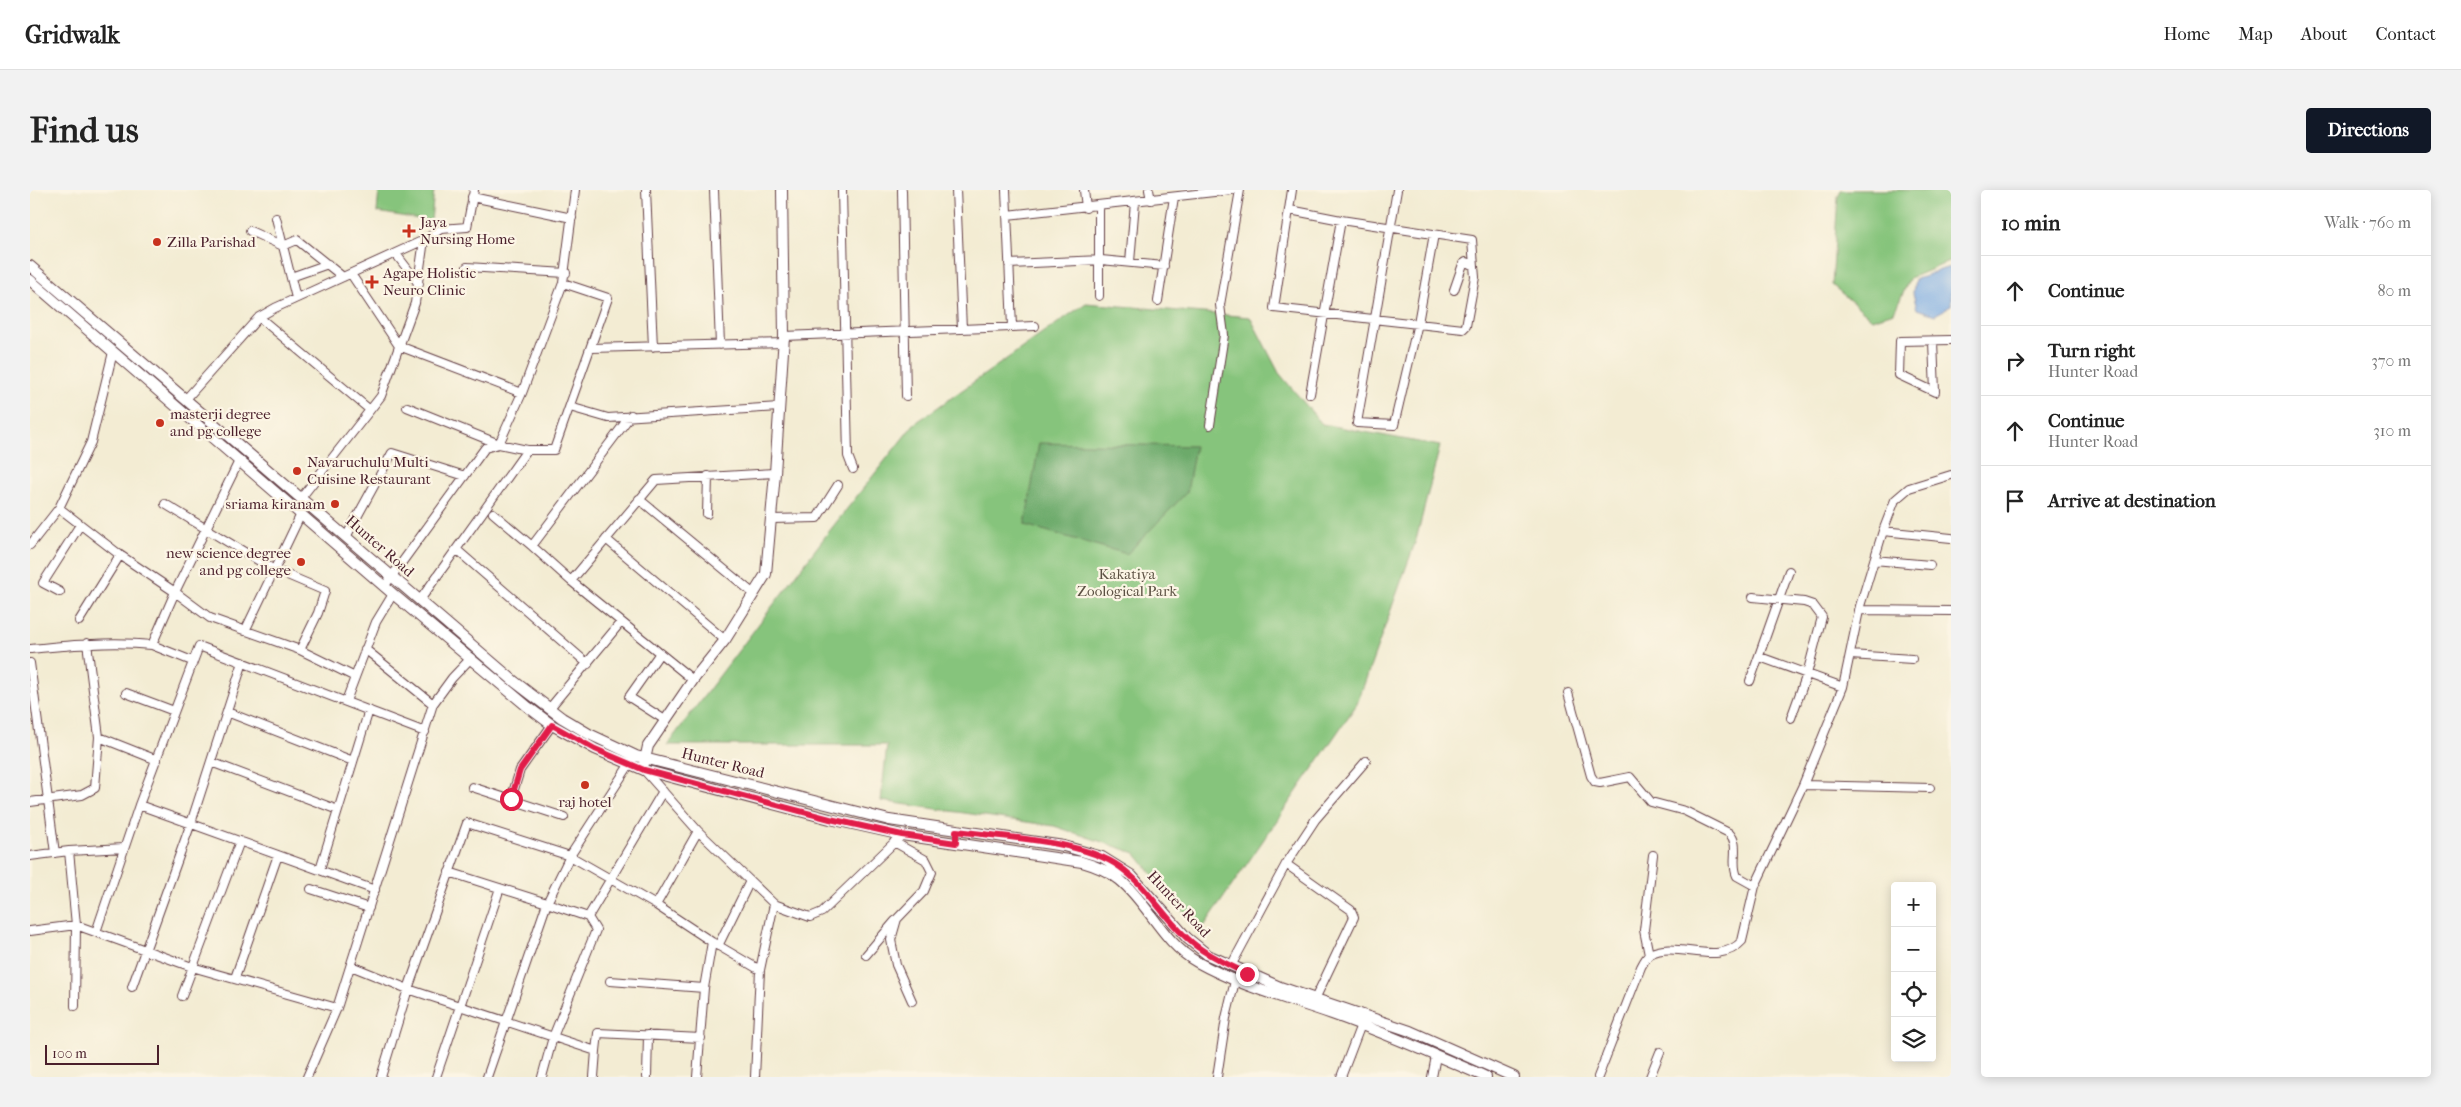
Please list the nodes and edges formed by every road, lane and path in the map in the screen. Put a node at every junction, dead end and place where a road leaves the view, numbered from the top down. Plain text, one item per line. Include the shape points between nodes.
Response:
1 (576, 190) edge
2 (646, 190) edge
3 (714, 190) edge
4 (782, 190) edge
5 (842, 190) edge
6 (902, 190) edge
7 (956, 190) edge
8 (1006, 190) edge
9 (1084, 190) edge
10 (1149, 190) edge
11 (1232, 190) edge
12 (1240, 190) edge
13 (1292, 190) edge
14 (1396, 190) edge
15 (473, 193) edge
16 (1174, 197) junction
17 (1151, 200) junction
18 (1135, 202) junction
19 (1099, 206) junction
20 (1086, 208) junction
21 (1290, 210) junction
22 (1007, 216) junction
23 (276, 218) dead end
24 (572, 218) junction
25 (1341, 220) junction
26 (1391, 228) junction
27 (250, 231) dead end
28 (1434, 234) junction
29 (424, 240) junction
30 (283, 246) junction
31 (396, 254) junction
32 (1101, 260) junction
33 (1130, 262) junction
34 (328, 264) junction
35 (1009, 264) junction
36 (30, 266) edge
37 (1164, 266) junction
38 (1474, 266) junction
39 (467, 267) dead end
40 (566, 273) junction
41 (347, 275) junction
42 (291, 277) junction
43 (30, 280) edge
44 (564, 283) junction
45 (419, 284) junction
46 (1454, 290) dead end
47 (1099, 296) dead end
48 (296, 298) junction
49 (1158, 301) dead end
50 (1324, 314) junction
51 (259, 317) junction
52 (1376, 318) junction
53 (1418, 323) junction
54 (1035, 326) dead end
55 (1012, 327) junction
56 (962, 329) junction
57 (906, 331) junction
58 (844, 334) junction
59 (783, 340) junction
60 (1951, 340) edge
61 (1934, 341) junction
62 (720, 345) junction
63 (399, 346) junction
64 (653, 347) junction
65 (591, 348) junction
66 (113, 352) junction
67 (522, 393) junction
68 (1310, 394) dead end
69 (906, 396) dead end
70 (186, 399) junction
71 (407, 407) dead end
72 (570, 407) junction
73 (780, 407) junction
74 (370, 410) junction
75 (631, 415) junction
76 (1210, 425) dead end
77 (499, 444) junction
78 (527, 450) junction
79 (239, 461) junction
80 (853, 469) dead end
81 (775, 472) junction
82 (1951, 475) edge
83 (464, 476) junction
84 (708, 476) junction
85 (838, 485) dead end
86 (301, 498) junction
87 (639, 499) junction
88 (165, 504) dead end
89 (59, 508) junction
90 (493, 513) dead end
91 (301, 514) junction
92 (707, 514) dead end
93 (771, 519) junction
94 (80, 525) junction
95 (206, 530) junction
96 (1883, 531) junction
97 (346, 537) junction
98 (1951, 538) edge
99 (606, 539) junction
100 (30, 545) edge
101 (532, 546) junction
102 (457, 550) junction
103 (120, 555) junction
104 (1874, 560) junction
105 (1930, 565) dead end
106 (275, 570) junction
107 (1789, 571) dead end
108 (392, 576) junction
109 (571, 581) junction
110 (384, 587) junction
111 (60, 592) dead end
112 (176, 592) junction
113 (393, 594) junction
114 (754, 594) junction
115 (1753, 597) dead end
116 (1780, 599) junction
117 (420, 600) junction
118 (1859, 610) junction
119 (1951, 611) edge
120 (79, 621) dead end
121 (621, 622) junction
122 (245, 631) junction
123 (725, 640) junction
124 (87, 643) junction
125 (152, 645) junction
126 (30, 649) edge
127 (365, 649) junction
128 (300, 650) junction
129 (469, 652) junction
130 (660, 653) junction
131 (1850, 655) junction
132 (1760, 657) junction
133 (1912, 659) dead end
134 (192, 660) junction
135 (243, 662) junction
136 (30, 663) edge
137 (588, 664) junction
138 (1807, 674) junction
139 (356, 677) junction
140 (693, 680) junction
141 (1750, 682) dead end
142 (1843, 686) junction
143 (126, 693) dead end
144 (1568, 693) dead end
145 (346, 701) junction
146 (433, 704) junction
147 (549, 709) junction
148 (368, 710) junction
149 (174, 711) junction
150 (227, 712) junction
151 (1791, 718) dead end
152 (665, 720) junction
153 (552, 725) junction
154 (425, 732) junction
155 (99, 737) junction
156 (645, 758) junction
157 (157, 760) junction
158 (353, 761) junction
159 (1366, 761) dead end
160 (211, 762) junction
161 (629, 765) junction
162 (644, 770) junction
163 (1803, 785) junction
164 (472, 786) dead end
165 (1930, 788) dead end
166 (662, 791) junction
167 (511, 799) junction
168 (46, 800) junction
169 (30, 802) edge
170 (139, 805) junction
171 (338, 810) junction
172 (564, 817) dead end
173 (191, 823) junction
174 (698, 831) junction
175 (956, 831) junction
176 (898, 839) junction
177 (240, 840) junction
178 (956, 843) junction
179 (124, 848) junction
180 (69, 851) junction
181 (54, 853) junction
182 (278, 855) junction
183 (1653, 855) dead end
184 (30, 856) edge
185 (570, 856) junction
186 (1286, 864) junction
187 (320, 869) junction
188 (449, 872) junction
189 (609, 878) junction
190 (750, 881) junction
191 (1755, 886) junction
192 (500, 888) junction
193 (310, 889) dead end
194 (375, 890) junction
195 (547, 903) junction
196 (774, 904) junction
197 (656, 905) junction
198 (369, 908) junction
199 (588, 917) junction
200 (897, 919) junction
201 (76, 925) junction
202 (30, 931) edge
203 (96, 932) junction
204 (715, 944) junction
205 (146, 952) junction
206 (866, 955) dead end
207 (1649, 955) junction
208 (351, 966) junction
209 (1231, 966) junction
210 (192, 967) junction
211 (760, 970) junction
212 (235, 978) junction
213 (610, 981) dead end
214 (1235, 981) junction
215 (132, 987) dead end
216 (704, 988) junction
217 (408, 989) junction
218 (182, 996) dead end
219 (1316, 997) junction
220 (912, 1000) dead end
221 (75, 1006) dead end
222 (459, 1006) junction
223 (337, 1008) junction
224 (1363, 1020) junction
225 (506, 1021) junction
226 (648, 1035) junction
227 (553, 1037) junction
228 (700, 1038) junction
229 (596, 1050) junction
230 (1660, 1052) dead end
231 (1436, 1056) junction
232 (307, 1077) edge
233 (381, 1077) edge
234 (436, 1077) edge
235 (487, 1077) edge
236 (542, 1077) edge
237 (594, 1077) edge
238 (647, 1077) edge
239 (698, 1077) edge
240 (755, 1077) edge
241 (1217, 1077) edge
242 (1341, 1077) edge
243 (1432, 1077) edge
244 (1486, 1077) edge
245 (1514, 1077) edge
246 (1598, 1077) edge
247 (1650, 1077) edge

1 - 24 street
2 - 64 street
3 - 62 street
4 - 59 main road
5 - 58 street
6 - 57 street
7 - 56 street
8 - 22 street
9 - 20 street
10 - 17 street
11 - 16 street
12 - 76 street via 1220,305 1224,335
13 - 21 street
14 - 26 street
15 - 24 street
15 - 29 street via 467,227 441,229
16 - 17 street
16 - 37 street
17 - 18 street
18 - 19 street
18 - 33 street
19 - 20 street
19 - 32 street
20 - 22 street
21 - 25 street
21 - 50 street via 1274,308
22 - 35 street
23 - 30 street
24 - 40 street
25 - 26 street
25 - 50 street
26 - 28 street
26 - 52 street
27 - 30 street
28 - 38 street via 1472,240
28 - 53 street
29 - 31 street
29 - 45 street
30 - 34 street via 297,240
30 - 42 street
31 - 41 street
31 - 45 street
32 - 33 street
32 - 35 street
32 - 47 street
33 - 37 street
34 - 41 street
34 - 42 street
35 - 55 street
36 - 70 main road, Hunter Road
37 - 49 street
38 - 46 street via 1466,262 1463,264
38 - 53 street via 1465,328
39 - 40 street
40 - 44 street
41 - 48 street
41 - 63 street
42 - 48 street
43 - 66 main road, Hunter Road
44 - 65 street via 608,298
44 - 67 street
45 - 63 street
48 - 51 street
50 - 52 street
50 - 68 street
51 - 70 street
51 - 74 street
52 - 53 street
52 - 53 street via 1357,422 1394,424
54 - 55 street
55 - 56 street
56 - 57 street
57 - 58 street
57 - 69 street
58 - 59 street
58 - 80 street via 848,456
59 - 62 street
59 - 73 main road
60 - 61 street
61 - 61 street via 1900,341 1899,374 1935,392
62 - 64 street
63 - 67 street
63 - 74 street via 380,396
64 - 65 street
65 - 72 street
66 - 79 main road, Hunter Road
66 - 89 street via 90,442
67 - 77 street
70 - 86 main road, Hunter Road
71 - 77 street
72 - 75 street via 608,418
72 - 78 street via 554,450
73 - 75 street
73 - 81 main road
74 - 86 street
75 - 101 street
77 - 78 street
77 - 83 street via 485,448
78 - 102 street
79 - 91 main road, Hunter Road
79 - 95 street
81 - 84 street
81 - 93 main road
82 - 96 street via 1909,488 1895,500
83 - 97 street via 392,453
83 - 108 street
84 - 87 street via 656,480
84 - 92 street
85 - 93 street via 817,518
86 - 97 main road, Hunter Road
87 - 99 street
87 - 114 street
88 - 95 street
89 - 94 street
89 - 100 street
90 - 101 street
91 - 106 street
91 - 110 main road, Hunter Road
93 - 114 main road via 766,574
94 - 103 street
94 - 111 street via 43,583
95 - 106 street
95 - 112 street
96 - 98 street
96 - 104 street
97 - 108 main road, Hunter Road
99 - 109 street
99 - 123 street
101 - 109 street
102 - 117 street
102 - 137 street
103 - 112 street
103 - 120 street
104 - 105 street
104 - 118 street
106 - 122 street
106 - 128 street via 325,592
107 - 116 street
108 - 110 street
108 - 117 main road, Hunter Road
109 - 121 street
110 - 113 main road, Hunter Road
112 - 122 street via 210,618
112 - 125 street
113 - 127 street
113 - 129 main road, Hunter Road
114 - 123 main road
115 - 116 street
116 - 132 street
116 - 138 street via 1813,605 1822,618
117 - 129 main road, Hunter Road
118 - 119 street
118 - 131 street
121 - 130 street
121 - 137 street
122 - 128 street
123 - 140 main road
124 - 125 street
124 - 126 street
124 - 155 street
125 - 134 street
127 - 139 street
127 - 146 street
128 - 139 street
129 - 146 street
129 - 147 main road, Hunter Road
129 - 153 main road, Hunter Road
130 - 140 street
130 - 152 street via 629,697
131 - 133 street
131 - 142 street
132 - 138 street
132 - 141 street
134 - 135 street via 199,646
134 - 149 street
135 - 145 street
135 - 150 street
136 - 168 street
137 - 147 street
138 - 142 street
138 - 151 street
139 - 145 street
140 - 152 main road
142 - 163 street
143 - 149 street
144 - 191 street via 1595,782 1630,777 1651,802 1685,811 1729,833 1735,844 1737,876
145 - 148 street
146 - 154 street
147 - 156 main road, Hunter Road via 589,734
148 - 154 street
148 - 158 street
149 - 157 street
150 - 158 street
150 - 160 street
152 - 156 main road via 648,746
153 - 161 main road, Hunter Road
153 - 167 street via 520,770
154 - 194 street
155 - 157 street
155 - 168 street via 95,788 82,795
156 - 162 main road
156 - 175 main road, Hunter Road via 889,820
157 - 170 street
158 - 171 street
159 - 186 street via 1315,820
160 - 171 street
160 - 173 street
161 - 162 main road, Hunter Road
161 - 185 street
162 - 166 street
162 - 176 main road, Hunter Road
163 - 165 street
163 - 191 street
164 - 167 street
166 - 174 street
166 - 189 street
167 - 172 street
168 - 169 street
168 - 181 street
170 - 173 street
170 - 179 street
171 - 187 street
173 - 177 street
173 - 205 street
174 - 190 street
174 - 197 street
175 - 178 main road
175 - 209 main road, Hunter Road via 1064,846 1102,857 1131,875 1191,942
176 - 178 main road, Hunter Road
176 - 196 street via 822,912 810,917
176 - 200 street via 926,860 932,872 924,891
177 - 182 street
177 - 210 street
178 - 214 main road, Hunter Road via 1082,862 1108,872 1128,888 1174,945
179 - 180 street
179 - 203 street
180 - 181 street
180 - 201 street
181 - 184 street
182 - 187 street
182 - 212 street
183 - 207 street via 1644,930
185 - 188 street via 467,823
185 - 189 street
185 - 195 street
186 - 209 street
186 - 219 street via 1351,910 1354,917
187 - 194 street
188 - 192 street
188 - 217 street
189 - 197 street
189 - 199 street
190 - 196 street
190 - 204 street
191 - 207 street via 1745,935 1726,953 1661,951
192 - 195 street
192 - 222 street
193 - 198 street
194 - 198 street
195 - 199 street
195 - 225 street
196 - 211 street
197 - 204 street
198 - 208 street
199 - 227 street via 596,930
200 - 206 street
200 - 220 street via 891,940 896,965
201 - 202 street
201 - 203 street
201 - 221 street
203 - 205 street
204 - 211 street
204 - 216 street
205 - 210 street
205 - 215 street
207 - 246 street via 1641,967
208 - 217 street
208 - 223 street
209 - 219 main road, Hunter Road via 1280,987
210 - 212 street
210 - 218 street
211 - 240 street
212 - 223 street
213 - 216 street
214 - 224 main road, Hunter Road
214 - 241 street
216 - 228 street
217 - 222 street
217 - 233 street
219 - 224 main road, Hunter Road
222 - 225 street
222 - 234 street
223 - 232 street
224 - 231 main road, Hunter Road
224 - 242 street
224 - 245 main road, Hunter Road via 1410,1032
225 - 227 street
225 - 235 street
226 - 228 street
226 - 229 street via 598,1033
226 - 238 street
227 - 229 street
227 - 236 street
228 - 239 street
229 - 237 street
230 - 247 street
231 - 243 street
231 - 244 main road, Hunter Road

